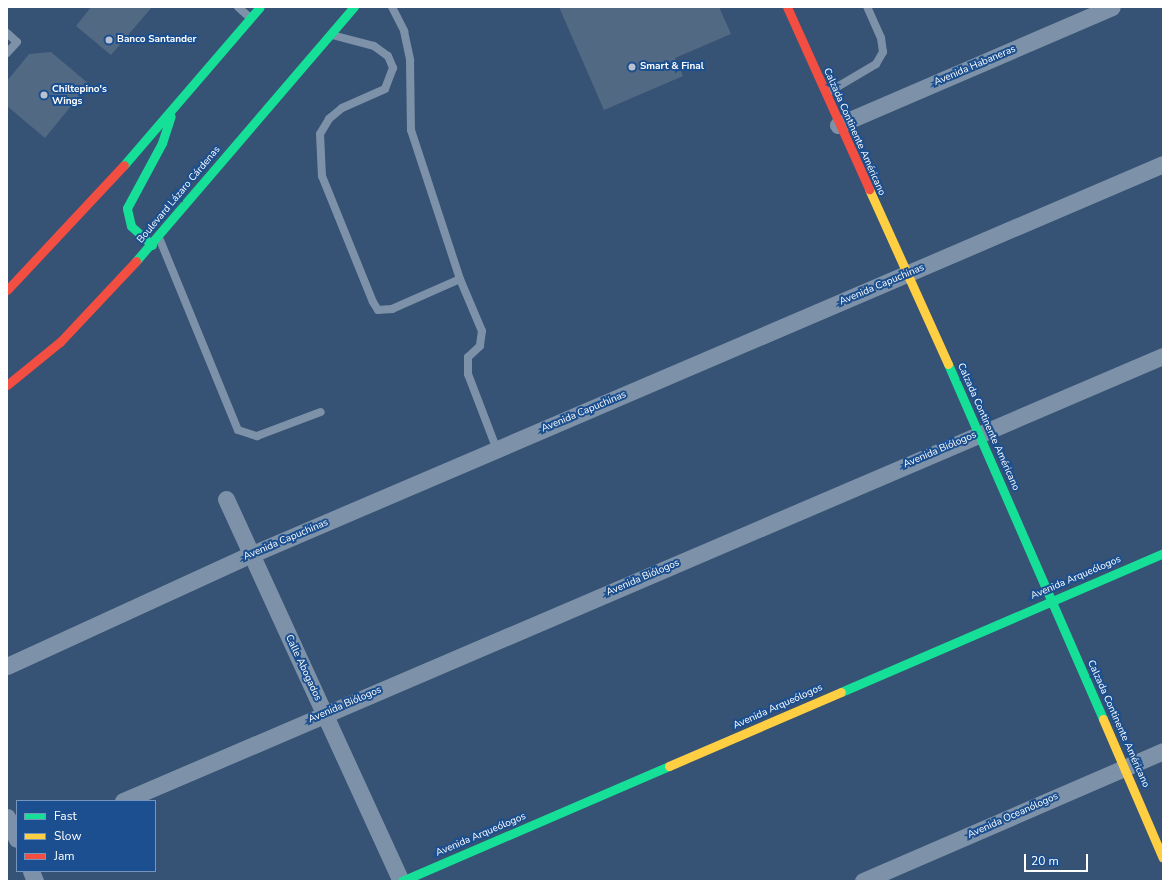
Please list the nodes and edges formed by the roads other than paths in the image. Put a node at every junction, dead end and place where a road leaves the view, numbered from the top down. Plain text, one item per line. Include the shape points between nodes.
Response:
1 (238, 7) edge
2 (260, 7) edge
3 (354, 7) edge
4 (392, 7) edge
5 (787, 7) edge
6 (867, 7) edge
7 (1112, 7) edge
8 (250, 19) junction
9 (7, 33) edge
10 (328, 34) junction
11 (7, 53) edge
12 (824, 94) junction
13 (172, 107) junction
14 (838, 125) junction
15 (1163, 164) edge
16 (159, 237) junction
17 (152, 245) junction
18 (906, 274) junction
19 (460, 279) junction
20 (7, 290) edge
21 (1163, 356) edge
22 (7, 385) edge
23 (321, 412) dead end
24 (980, 434) junction
25 (497, 450) junction
26 (226, 499) dead end
27 (1163, 553) edge
28 (250, 555) junction
29 (1051, 600) junction
30 (7, 666) edge
31 (325, 714) junction
32 (1163, 751) edge
33 (1125, 767) junction
34 (125, 800) edge
35 (7, 817) edge
36 (16, 837) edge
37 (1163, 858) edge
38 (401, 881) edge
39 (862, 881) edge

1 - 8 lane
2 - 8 street
3 - 10 street, Boulevard Lázaro Cárdenas
4 - 19 lane via 404,31 410,60 412,130
5 - 12 street, Calzada Continente Américano
6 - 12 lane via 881,38 883,52 876,64
7 - 14 street, Avenida Habaneras
8 - 13 street
9 - 11 lane via 17,42
10 - 16 street, Boulevard Lázaro Cárdenas
10 - 19 lane via 374,46 388,56 393,68 385,89 342,108 329,119 320,134 322,176 373,302 378,310 392,309
12 - 14 street, Calzada Continente Américano
13 - 17 street via 162,143 127,208 131,226
13 - 20 street via 95,199
14 - 18 street, Calzada Continente Américano
15 - 18 street, Avenida Capuchinas
16 - 17 street, Boulevard Lázaro Cárdenas
16 - 23 lane via 238,430 257,436
17 - 22 street, Boulevard Lázaro Cárdenas via 60,342
18 - 24 street, Calzada Continente Américano
18 - 25 street, Avenida Capuchinas
19 - 25 lane via 482,331 480,346 468,357 468,374
21 - 24 street, Avenida Biólogos
24 - 29 street, Calzada Continente Américano
24 - 31 street, Avenida Biólogos
25 - 28 street, Avenida Capuchinas
26 - 28 street, Calle Abogados
27 - 29 street, Avenida Arqueólogos
28 - 30 street, Avenida Capuchinas
28 - 31 street, Calle Abogados
29 - 33 street, Calzada Continente Américano
29 - 38 street, Avenida Arqueólogos
31 - 34 street, Avenida Biólogos
31 - 38 street, Calle Abogados
32 - 33 street, Avenida Oceanólogos
33 - 37 street, Calzada Continente Américano
33 - 39 street, Avenida Oceanólogos
35 - 36 street

